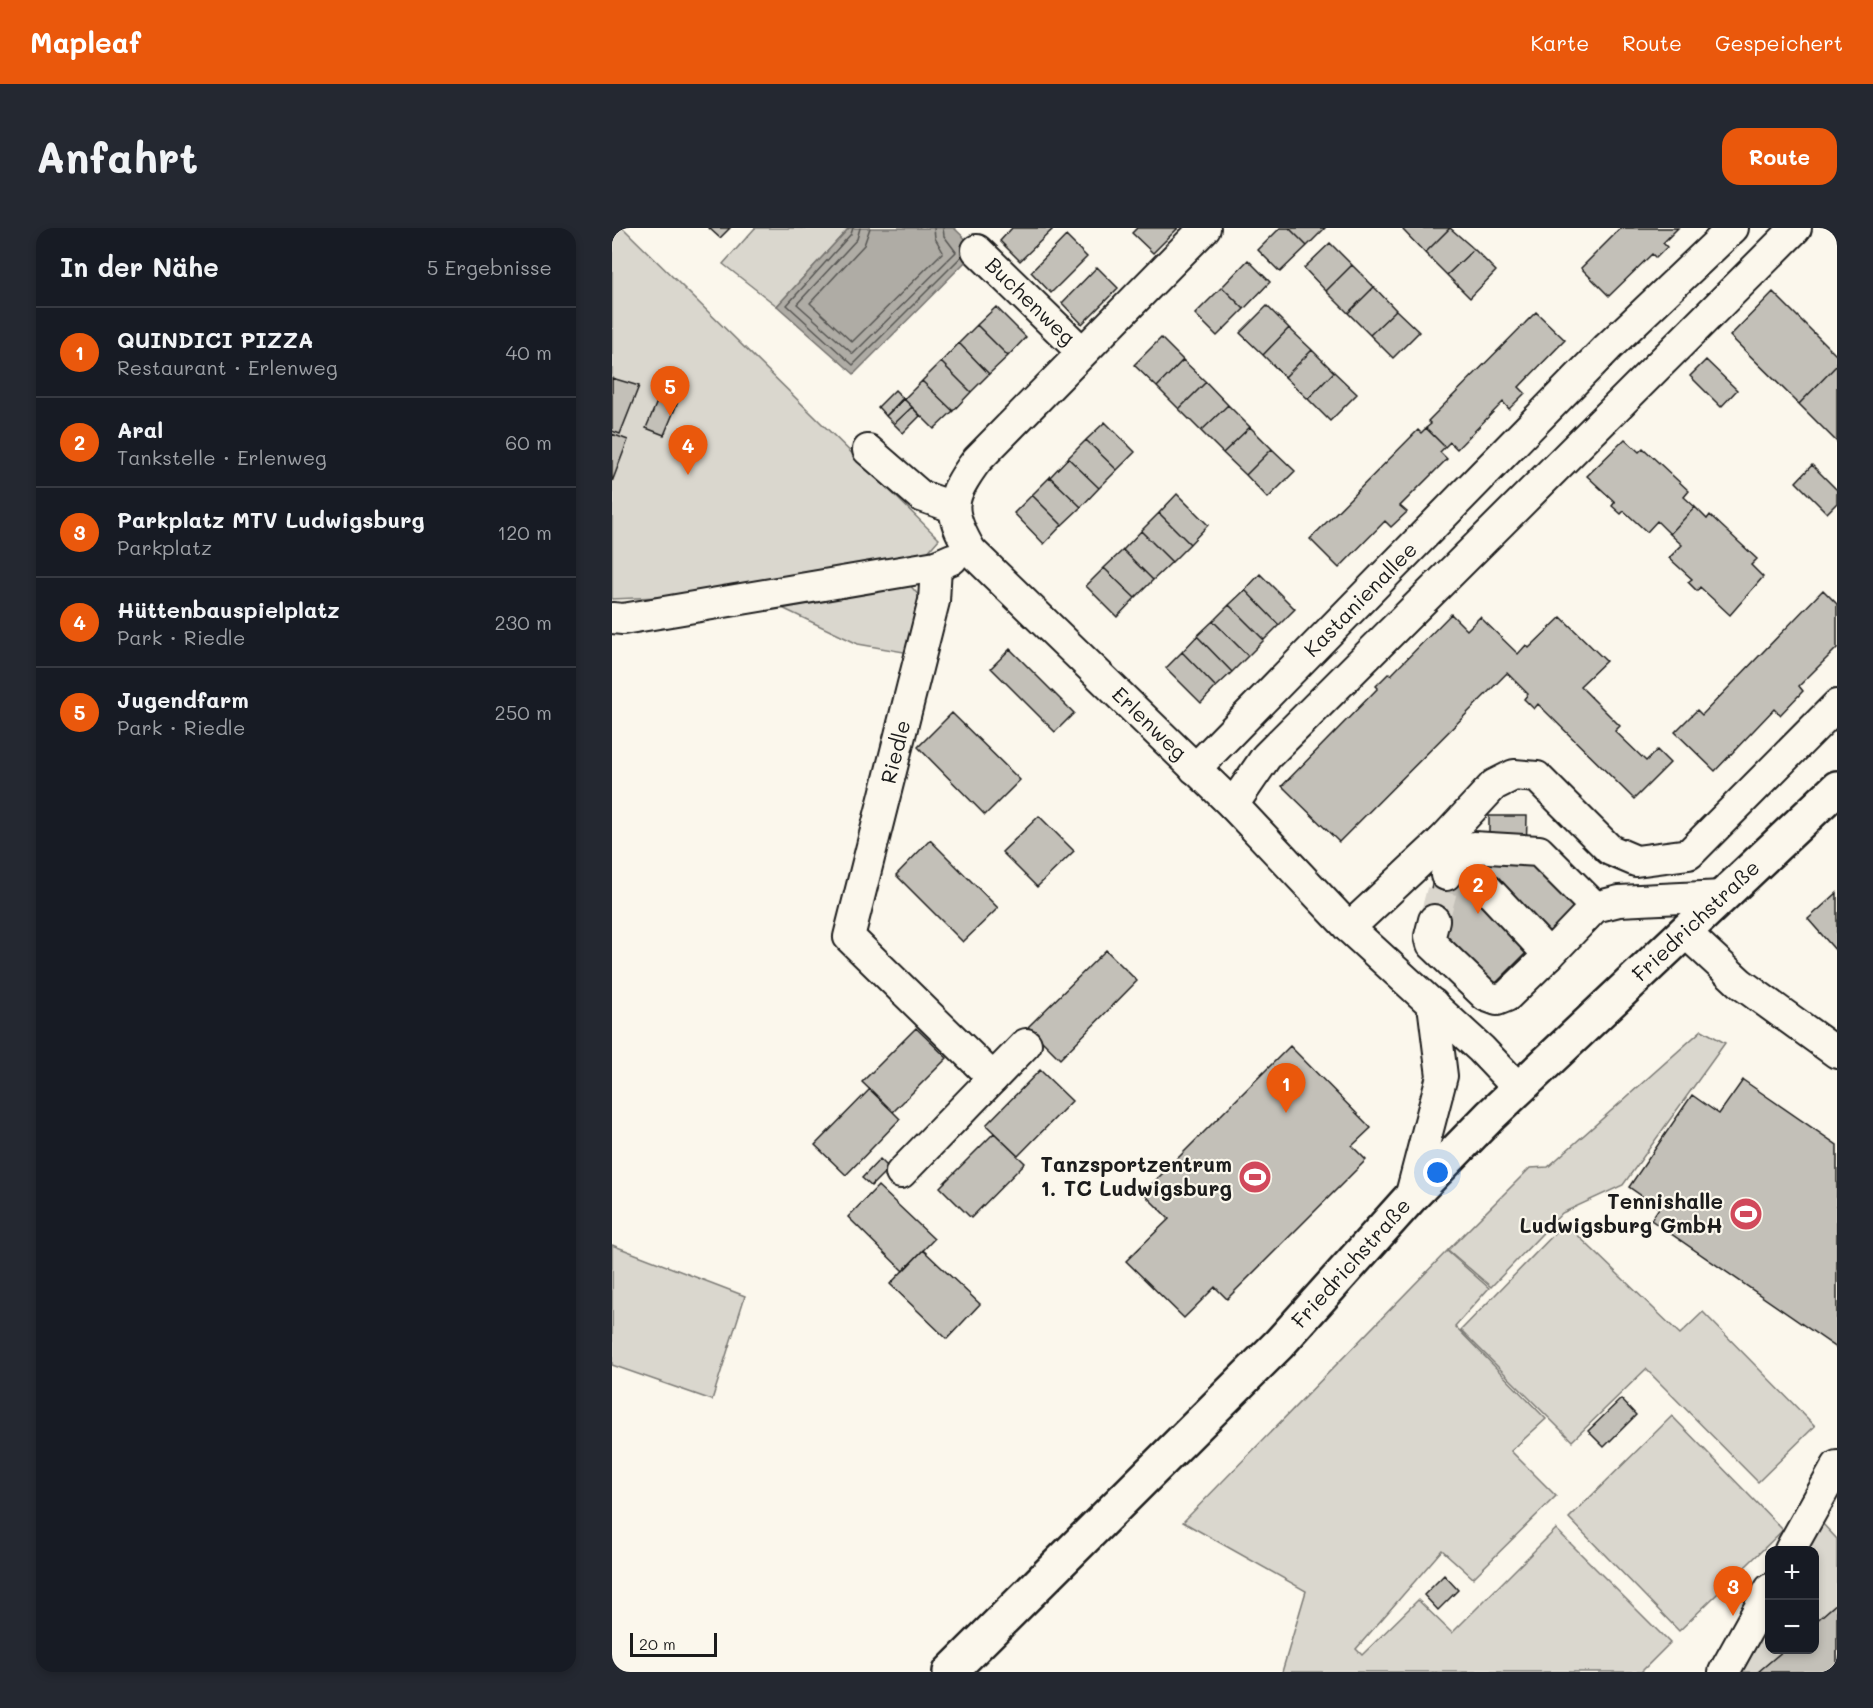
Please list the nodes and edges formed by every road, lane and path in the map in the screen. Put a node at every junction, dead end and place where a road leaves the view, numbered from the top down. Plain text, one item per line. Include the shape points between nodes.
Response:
1 (1205, 228) edge
2 (1733, 228) edge
3 (1796, 228) edge
4 (977, 250) dead end
5 (1082, 352) junction
6 (1527, 430) junction
7 (868, 450) dead end
8 (1558, 465) junction
9 (953, 507) junction
10 (971, 551) junction
11 (936, 567) junction
12 (612, 618) edge
13 (1837, 705) edge
14 (1195, 769) junction
15 (1837, 788) edge
16 (1233, 805) junction
17 (1448, 858) junction
18 (1636, 861) junction
19 (1723, 896) junction
20 (1607, 904) junction
21 (1434, 920) tunnel mouth
22 (1349, 928) junction
23 (1685, 932) junction
24 (1549, 955) junction
25 (1433, 1004) junction
26 (1026, 1044) dead end
27 (1837, 1053) edge
28 (993, 1078) junction
29 (1518, 1088) junction
30 (901, 1173) dead end
31 (1410, 1198) junction
32 (1837, 1466) edge
33 (1793, 1546) edge
34 (1765, 1598) edge
35 (950, 1672) edge
36 (1724, 1672) edge

1 - 5 street
2 - 6 street, Kastanienallee
3 - 8 street, Kastanienallee
4 - 5 street, Buchenweg
5 - 9 street via 977,460 964,477
6 - 8 street
6 - 14 street, Kastanienallee
7 - 9 street via 921,496
8 - 16 street, Kastanienallee via 1266,757
9 - 10 street, Erlenweg via 956,525
10 - 11 street
10 - 14 street, Erlenweg
11 - 12 street
11 - 28 street, Riedle via 934,601 849,938
13 - 18 street via 1689,854
14 - 16 street, Erlenweg
15 - 19 main road, Friedrichstraße
16 - 22 street, Erlenweg
17 - 18 street via 1494,785 1514,775 1537,777 1610,850
17 - 20 street via 1473,847 1539,851
17 - 22 street
17 - 24 street
18 - 20 street
19 - 20 street
19 - 23 main road, Friedrichstraße
20 - 24 street
21 - 24 street via 1432,944 1486,996 1497,1000 1507,996
22 - 25 street, Erlenweg
23 - 27 street via 1740,983
23 - 29 main road, Friedrichstraße
25 - 29 street, Erlenweg
25 - 31 street via 1442,1076
26 - 28 street
28 - 30 street
29 - 31 main road, Friedrichstraße
31 - 35 main road, Friedrichstraße via 1280,1344
32 - 33 street
34 - 36 street

